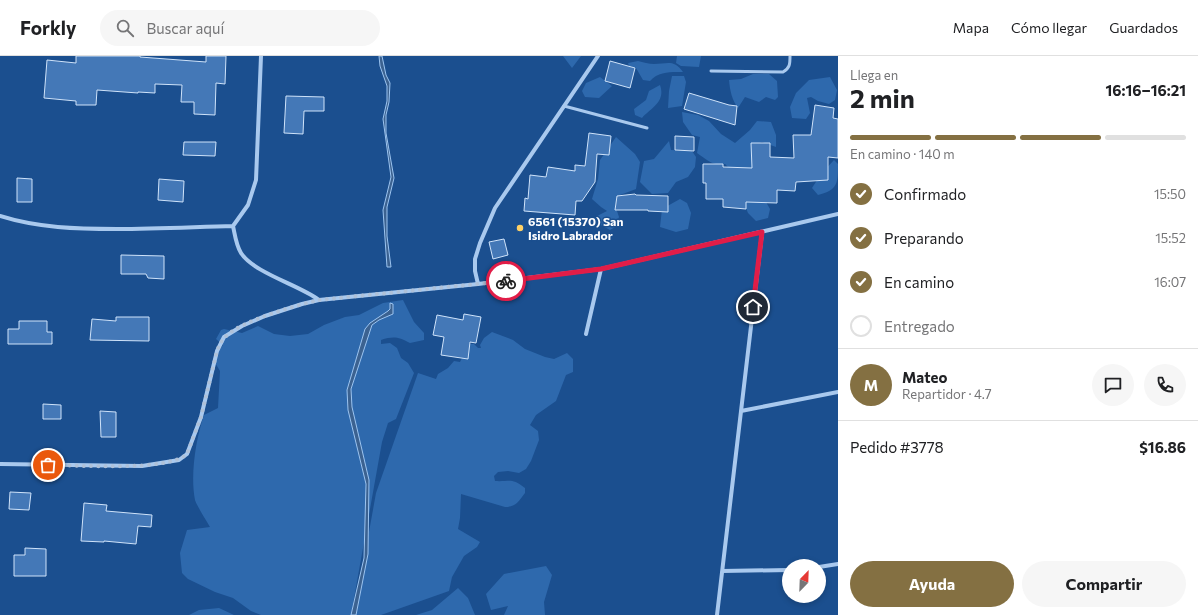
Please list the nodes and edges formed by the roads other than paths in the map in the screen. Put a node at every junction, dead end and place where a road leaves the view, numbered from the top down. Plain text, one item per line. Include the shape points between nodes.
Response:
1 (261, 56) edge
2 (598, 56) edge
3 (790, 56) edge
4 (711, 71) dead end
5 (564, 106) junction
6 (648, 128) dead end
7 (838, 214) edge
8 (0, 216) edge
9 (233, 226) junction
10 (762, 232) junction
11 (601, 269) junction
12 (478, 284) junction
13 (319, 300) junction
14 (586, 334) dead end
15 (838, 392) edge
16 (741, 411) junction
17 (0, 464) edge
18 (838, 564) edge
19 (826, 566) edge
20 (782, 570) edge
21 (722, 572) junction
22 (717, 615) edge

1 - 9 street via 256,180 248,206
2 - 5 street
3 - 4 lane via 788,70 783,72
5 - 6 lane
5 - 12 street via 495,208 475,259
7 - 10 street
8 - 9 street via 44,226 82,229
9 - 13 street via 242,254 277,278 309,292
10 - 11 street
10 - 16 street
11 - 12 street
11 - 14 street
12 - 13 street
13 - 17 street via 265,316 224,337 217,351 201,417 187,454 179,460 142,466
15 - 16 street
16 - 21 street
18 - 19 street
20 - 21 street
21 - 22 street

